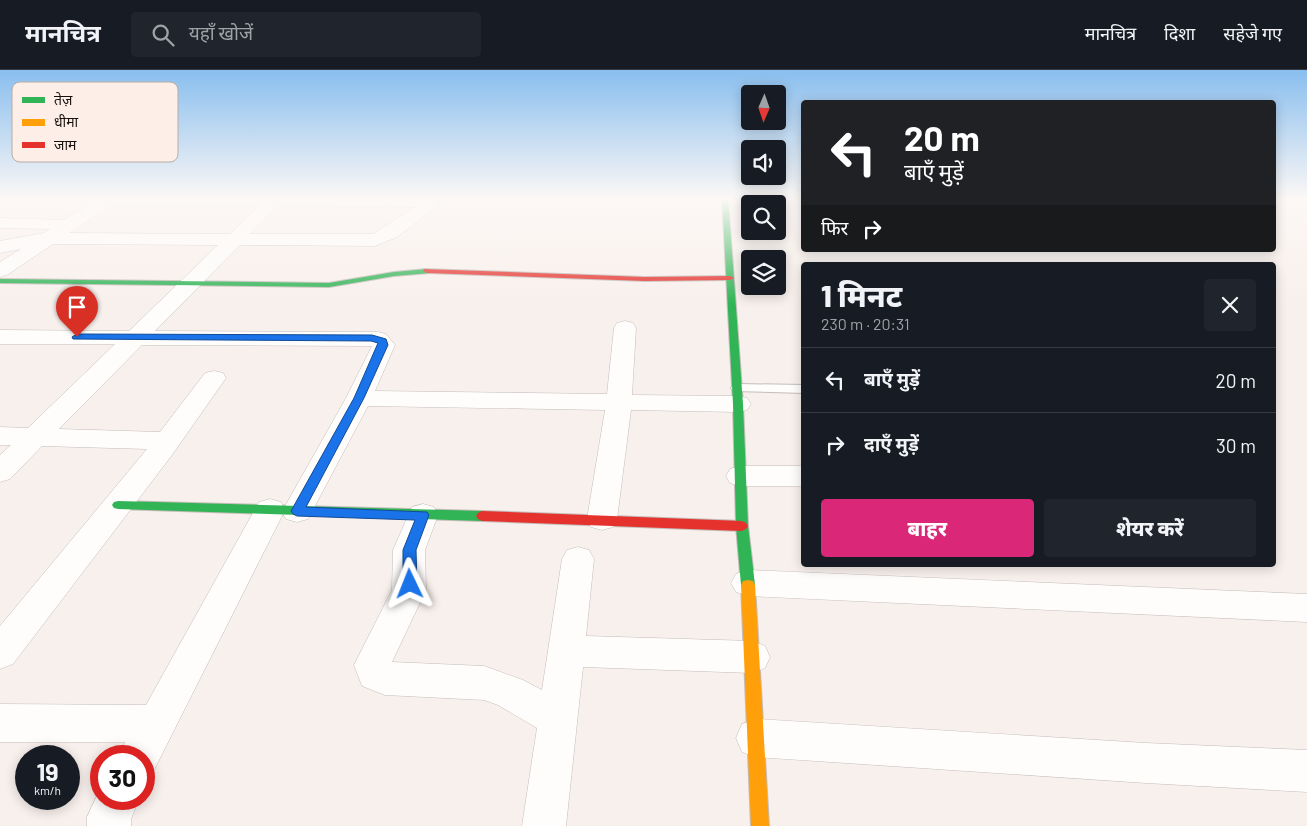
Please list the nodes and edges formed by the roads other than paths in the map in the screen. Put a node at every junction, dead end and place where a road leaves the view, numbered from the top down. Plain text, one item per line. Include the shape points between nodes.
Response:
1 (55, 233) edge
2 (240, 233) edge
3 (389, 233) edge
4 (727, 233) edge
5 (48, 238) junction
6 (234, 239) junction
7 (0, 247) edge
8 (0, 271) edge
9 (730, 278) junction
10 (0, 281) edge
11 (190, 282) junction
12 (625, 328) dead end
13 (0, 337) edge
14 (134, 337) junction
15 (214, 378) dead end
16 (801, 389) edge
17 (737, 396) junction
18 (359, 398) junction
19 (619, 403) junction
20 (0, 436) edge
21 (35, 436) junction
22 (168, 441) junction
23 (0, 472) edge
24 (740, 476) junction
25 (801, 476) edge
26 (118, 505) junction
27 (284, 511) junction
28 (423, 515) junction
29 (602, 519) junction
30 (742, 526) junction
31 (578, 559) dead end
32 (748, 583) junction
33 (1307, 608) edge
34 (4, 643) edge
35 (566, 651) junction
36 (752, 657) junction
37 (558, 718) junction
38 (0, 723) edge
39 (756, 738) junction
40 (149, 740) edge
41 (1307, 771) edge
42 (112, 810) edge
43 (109, 826) edge
44 (544, 826) edge
45 (760, 826) edge

1 - 5 street
2 - 6 street
3 - 6 street via 375,240
4 - 9 street
5 - 6 street
5 - 7 street
5 - 8 street
6 - 11 street
9 - 11 street via 645,279 428,271 329,285
9 - 17 street
10 - 11 street
11 - 14 street
12 - 19 street
13 - 14 street
14 - 18 street via 378,339 384,345
14 - 21 street
15 - 22 street
16 - 17 lane
17 - 19 street
17 - 24 street
18 - 19 street
18 - 27 street
19 - 29 street
20 - 21 street
21 - 22 street
21 - 23 street
22 - 26 street
24 - 25 street
24 - 30 street
26 - 27 street
26 - 34 street
27 - 28 street
27 - 40 street
28 - 29 street
28 - 37 street via 410,550 409,590 372,670 384,678 484,683 510,692
29 - 30 street
30 - 32 street
31 - 35 street
32 - 33 street
32 - 36 street
35 - 36 street
35 - 37 street
36 - 39 street
37 - 44 street
38 - 40 street
39 - 41 street
39 - 45 street
42 - 43 street

